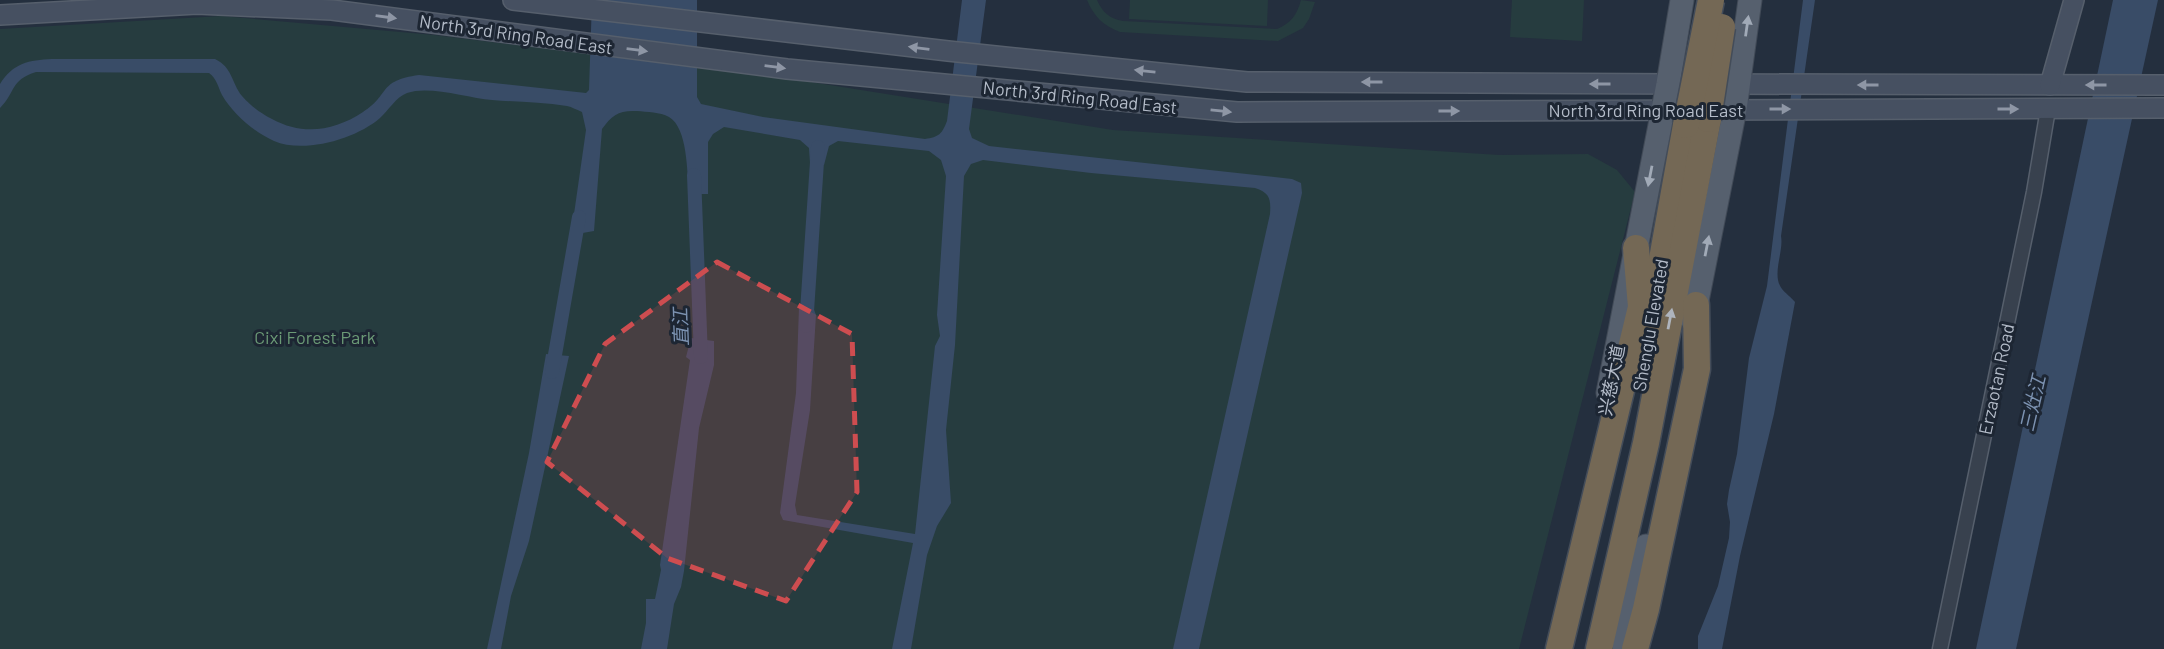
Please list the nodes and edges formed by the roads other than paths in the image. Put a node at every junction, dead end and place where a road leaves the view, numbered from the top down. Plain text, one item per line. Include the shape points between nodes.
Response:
1 (513, 0) edge
2 (1682, 0) edge
3 (1711, 0) edge
4 (1727, 0) edge
5 (1750, 0) edge
6 (2074, 0) edge
7 (236, 3) edge
8 (258, 3) edge
9 (0, 15) edge
10 (1668, 84) junction
11 (1739, 84) junction
12 (2050, 85) junction
13 (2164, 85) edge
14 (2164, 108) edge
15 (1663, 109) junction
16 (1735, 109) junction
17 (2048, 109) junction
18 (1636, 248) junction
19 (1696, 305) junction
20 (1556, 649) edge
21 (1582, 649) edge
22 (1599, 649) edge
23 (1623, 649) edge
24 (1635, 649) edge
25 (1940, 649) edge

10 -> 1 main road, North 3rd Ring Road East via 1247,82
2 - 10 main road, 兴慈大道
3 - 21 highway, Shenglu Elevated, bridge via 1630,439
22 -> 4 highway, Shenglu Elevated, bridge via 1651,416
11 -> 5 main road
6 - 12 main road
7 - 8 main road, North 3rd Ring Road East
7 - 9 main road, North 3rd Ring Road East
8 -> 15 main road, North 3rd Ring Road East via 787,69 1237,112
10 - 11 main road, North 3rd Ring Road East
10 - 15 main road, 兴慈大道
12 -> 11 main road, North 3rd Ring Road East
11 - 16 main road
13 -> 12 main road, North 3rd Ring Road East
14 - 17 main road, North 3rd Ring Road East
15 - 16 main road, North 3rd Ring Road East
15 -> 18 main road, 兴慈大道
16 -> 17 main road, North 3rd Ring Road East
19 -> 16 main road
17 - 25 street, Erzaotan Road
18 - 20 main road, 兴慈大道
18 - 20 highway via 1641,307
19 - 23 main road
19 - 24 highway via 1697,369

